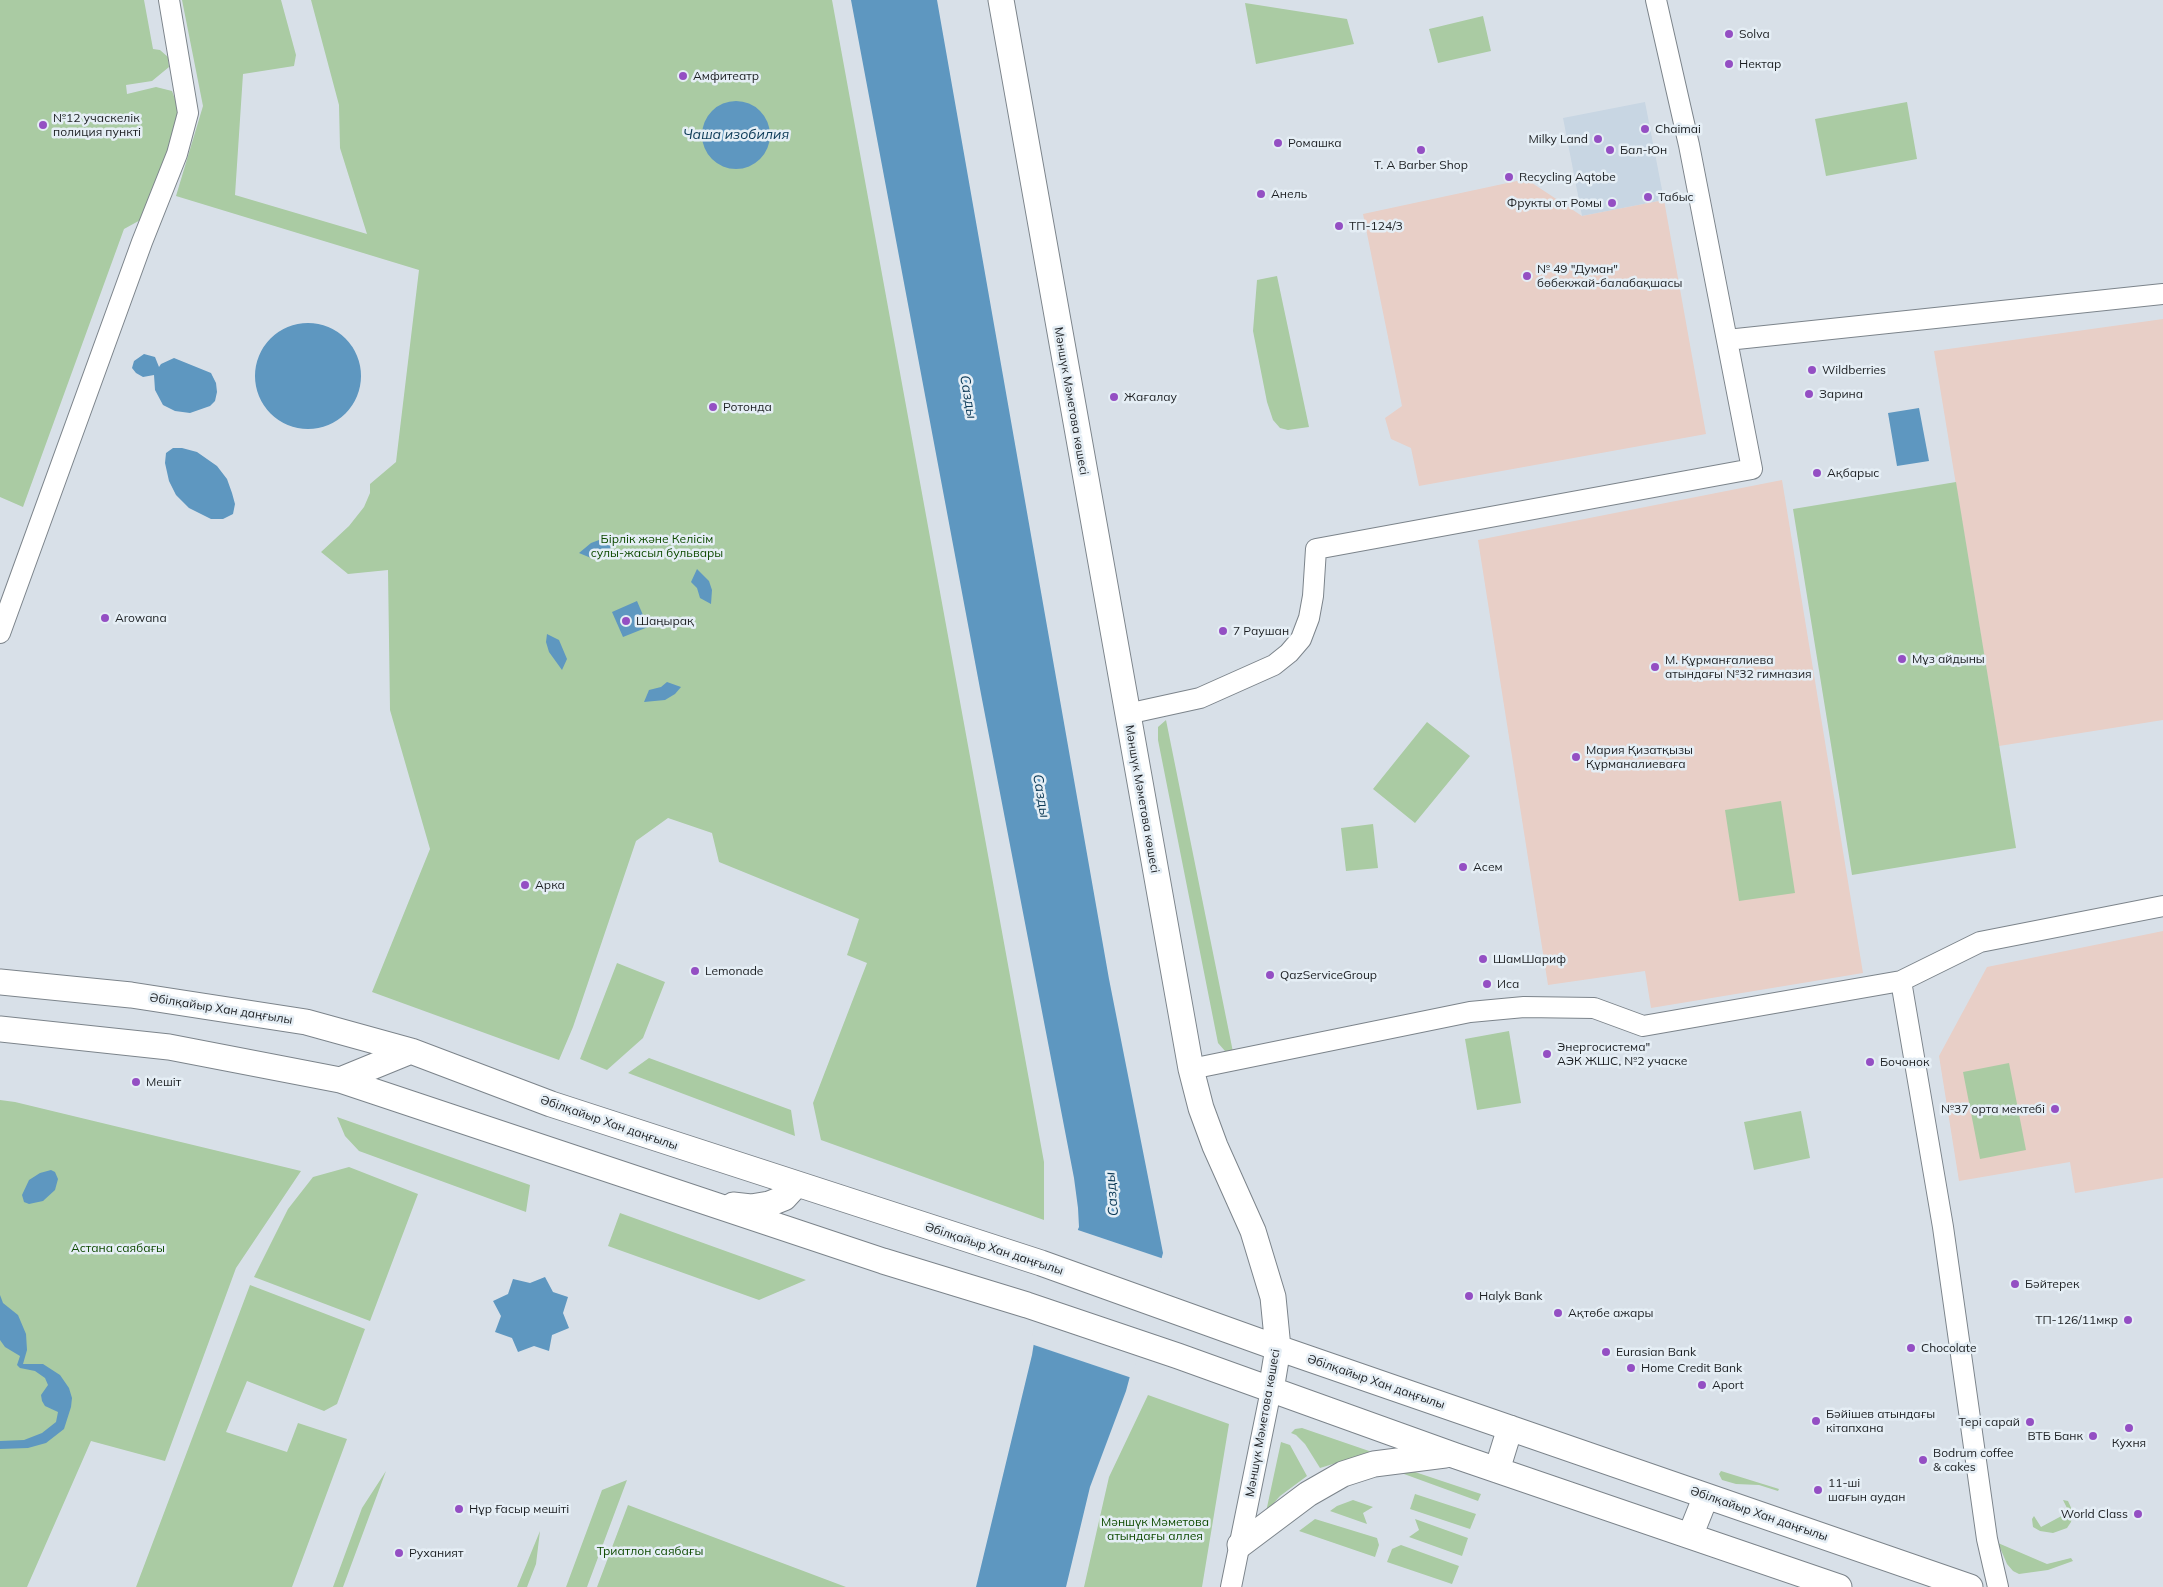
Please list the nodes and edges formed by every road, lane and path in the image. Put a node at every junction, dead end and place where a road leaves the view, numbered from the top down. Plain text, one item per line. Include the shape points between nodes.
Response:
1 (169, 0) edge
2 (1001, 0) edge
3 (1656, 0) edge
4 (2163, 294) edge
5 (1726, 340) junction
6 (0, 633) edge
7 (1127, 714) junction
8 (2163, 906) edge
9 (1901, 981) junction
10 (0, 982) edge
11 (0, 1028) edge
12 (411, 1051) junction
13 (1190, 1069) junction
14 (340, 1080) junction
15 (796, 1185) junction
16 (696, 1200) junction
17 (1278, 1348) junction
18 (1271, 1390) junction
19 (1510, 1428) junction
20 (1450, 1454) junction
21 (1497, 1470) junction
22 (1706, 1496) junction
23 (1690, 1536) junction
24 (1240, 1545) junction
25 (1231, 1587) edge
26 (1839, 1587) edge
27 (1970, 1587) edge
28 (1998, 1587) edge

1 - 6 street via 188,113 177,154
2 - 7 main road, Мәншүк Мәметова көшесі
3 - 5 street via 1689,145
4 - 5 street
5 - 7 street via 1752,468 1316,549 1309,618 1301,639 1289,653 1274,665 1200,698
7 - 13 main road, Мәншүк Мәметова көшесі
8 - 9 street via 1980,942
9 - 13 street via 1643,1026 1594,1008 1524,1007 1470,1012
9 - 28 street via 1943,1227 1987,1539
10 - 12 main road, Әбілқайыр Хан даңғылы via 131,995 306,1022
11 - 14 main road via 169,1047
12 - 14 main road
12 - 15 main road, Әбілқайыр Хан даңғылы via 551,1104
13 - 17 main road, Мәншүк Мәметова көшесі via 1215,1146 1262,1259 1273,1298
14 - 16 main road
15 - 16 main road via 784,1198 751,1207
15 - 17 main road, Әбілқайыр Хан даңғылы via 1041,1263
16 - 18 main road via 1028,1305
17 - 18 main road, Мәншүк Мәметова көшесі
17 - 19 main road, Әбілқайыр Хан даңғылы
18 - 20 main road
18 - 24 street, Мәншүк Мәметова көшесі
19 - 21 main road
19 - 22 main road, Әбілқайыр Хан даңғылы
20 - 21 main road
20 - 24 main road via 1374,1464 1343,1474 1308,1494
21 - 23 main road
22 - 23 main road
22 - 27 main road, Әбілқайыр Хан даңғылы
23 - 26 main road
24 - 25 street, Мәншүк Мәметова көшесі

